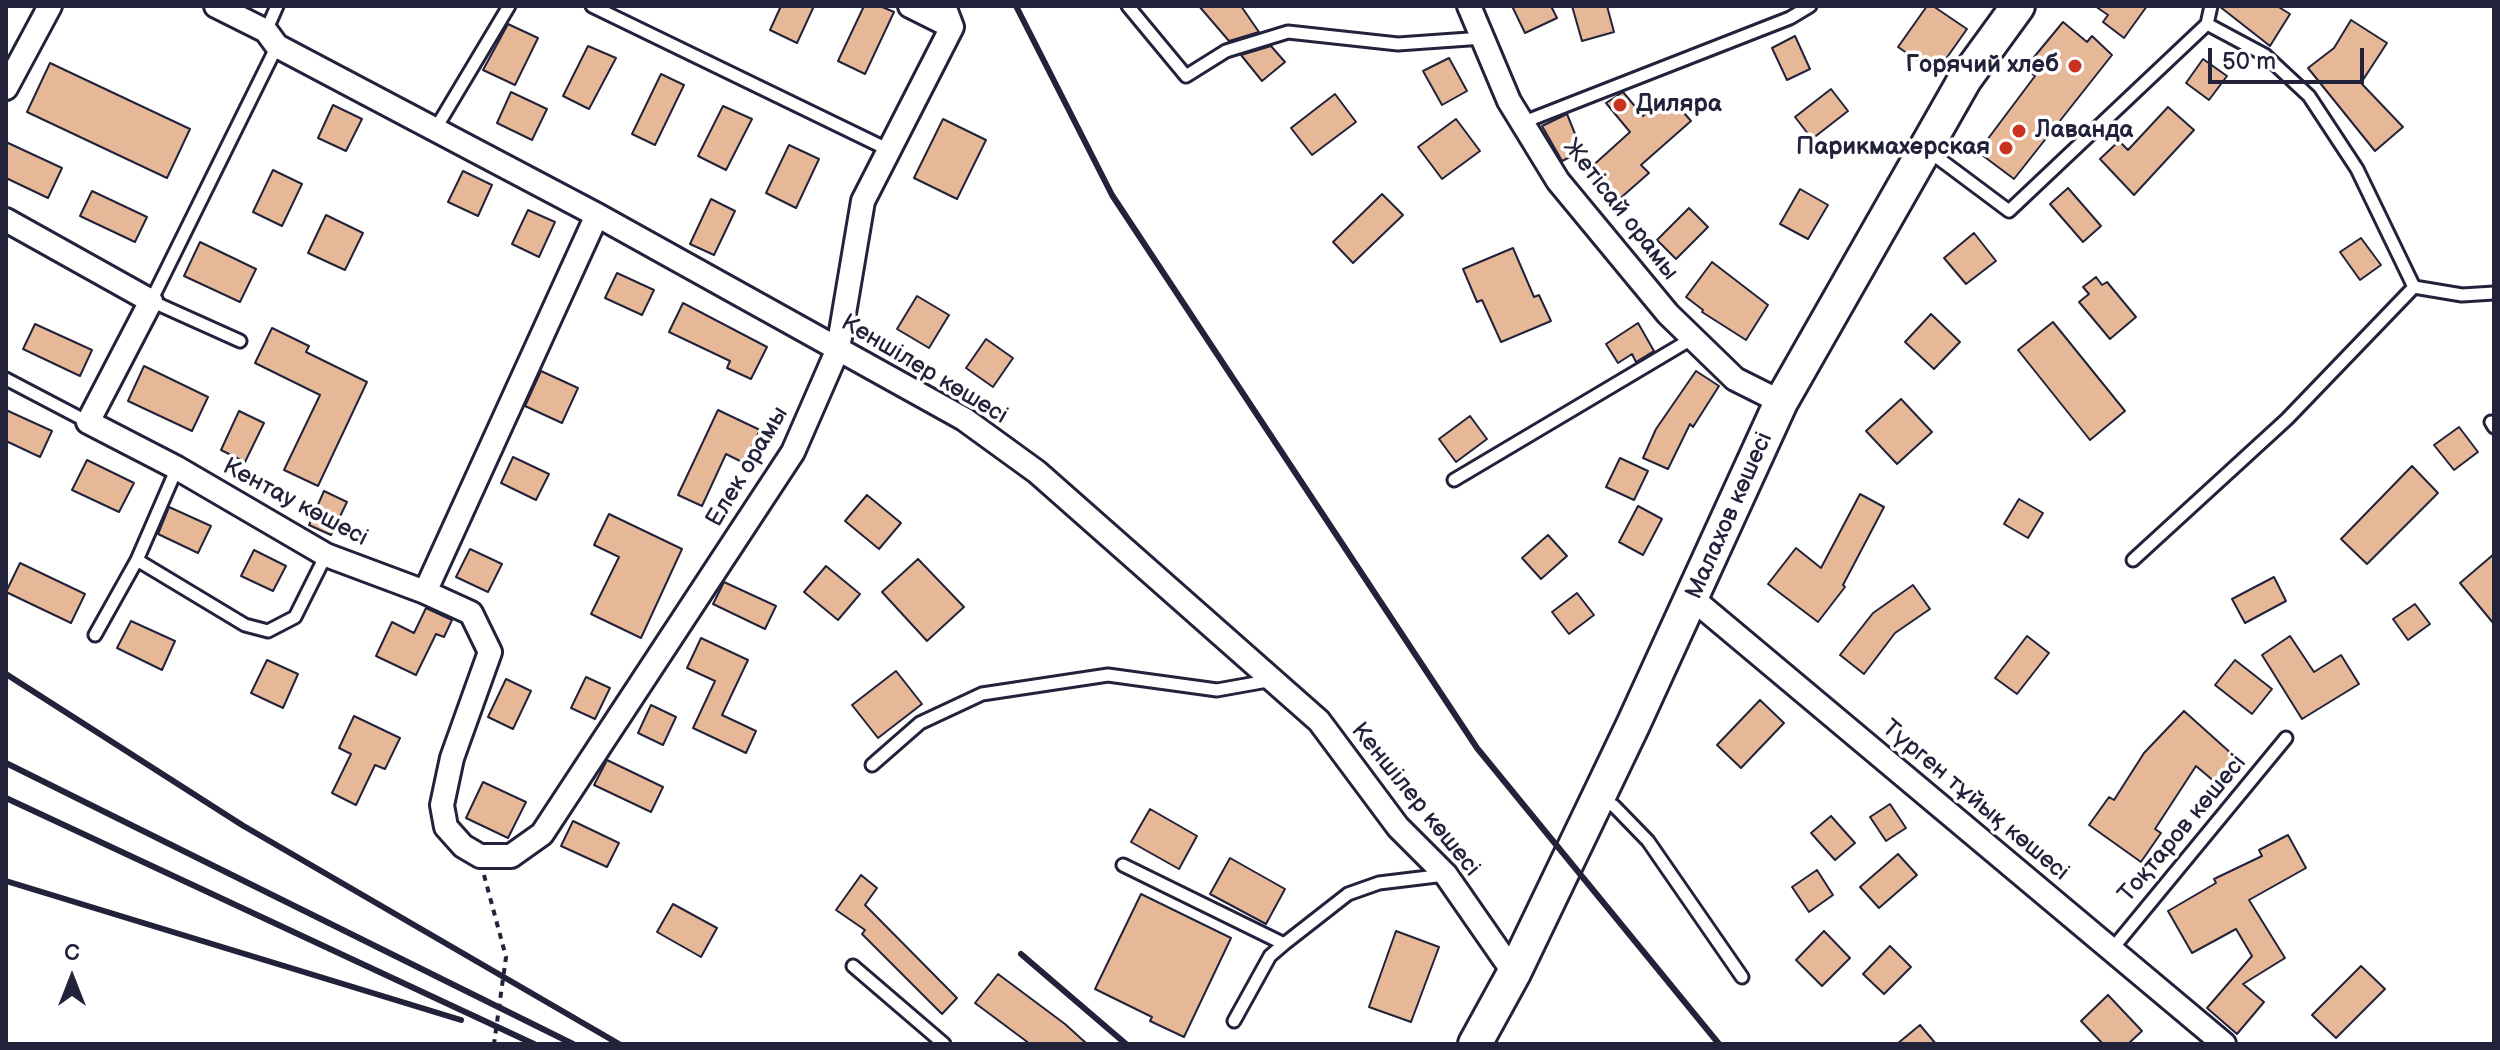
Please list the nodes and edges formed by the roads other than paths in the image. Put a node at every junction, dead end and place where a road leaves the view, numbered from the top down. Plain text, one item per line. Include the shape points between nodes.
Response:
1 (50, 6) edge
2 (216, 6) edge
3 (277, 6) edge
4 (509, 6) edge
5 (592, 6) edge
6 (910, 6) edge
7 (1128, 6) edge
8 (1469, 6) edge
9 (1810, 6) edge
10 (2018, 6) edge
11 (2211, 6) edge
12 (948, 16) edge
13 (2207, 24) junction
14 (272, 38) junction
15 (1483, 38) junction
16 (6, 88) edge
17 (1524, 122) junction
18 (436, 128) junction
19 (1926, 149) junction
20 (889, 150) junction
21 (597, 215) junction
22 (6, 220) edge
23 (2414, 287) junction
24 (2494, 293) edge
25 (151, 301) junction
26 (1693, 338) junction
27 (240, 341) dead end
28 (838, 349) junction
29 (6, 379) edge
30 (1781, 402) junction
31 (88, 422) junction
32 (177, 468) junction
33 (1454, 480) dead end
34 (326, 555) junction
35 (137, 560) junction
36 (2133, 560) dead end
37 (425, 592) junction
38 (1693, 599) junction
39 (95, 635) dead end
40 (1274, 680) junction
41 (2286, 738) dead end
42 (872, 765) dead end
43 (1596, 798) junction
44 (480, 856) joint
45 (1123, 865) dead end
46 (1446, 875) junction
47 (1284, 944) junction
48 (2113, 948) junction
49 (853, 966) dead end
50 (1514, 973) junction
51 (1742, 977) dead end
52 (1234, 1021) dead end
53 (944, 1044) edge
54 (1475, 1044) edge
55 (2224, 1044) edge

1 - 16 street
2 - 14 street, Кеншілер көшесі
3 - 14 lane
4 - 18 lane
5 - 20 lane
6 - 12 street
7 - 15 lane via 1186,76 1226,51 1288,32 1398,44
8 - 15 street, Жетісай орамы
9 - 17 lane
10 - 19 main road, Малахов көшесі via 1965,79
11 - 13 lane
12 - 20 street, Елек орамы
13 - 19 lane via 2009,211
13 - 23 lane via 2265,55 2309,96 2357,169
14 - 18 street, Кеншілер көшесі
14 - 25 lane
15 - 17 street, Жетісай орамы via 1509,101
17 - 26 street, Жетісай орамы via 1558,181
18 - 21 street, Кеншілер көшесі
19 - 30 main road, Малахов көшесі
20 - 28 street, Елек орамы via 863,201
21 - 28 street, Кеншілер көшесі
21 - 37 street
22 - 25 street
23 - 24 lane via 2462,295
23 - 36 lane via 2332,375
25 - 27 lane
25 - 31 street
26 - 30 street, Жетісай орамы via 1735,379
26 - 33 lane
28 - 40 street, Кеншілер көшесі via 964,419 1037,472
28 - 44 street, Елек орамы via 793,452 542,834 511,856
29 - 31 lane
30 - 38 main road, Малахов көшесі
31 - 32 street, Кентау көшесі
32 - 34 street, Кентау көшесі
32 - 35 lane
34 - 35 lane via 295,617 268,631 245,625
34 - 37 street, Кентау көшесі
35 - 39 lane
37 - 44 street, Кентау көшесі via 471,613 490,652 452,758 442,805 446,827
38 - 43 main road, Малахов көшесі
38 - 48 street, Түрген тұйық көшесі
40 - 42 lane via 1217,690 1108,675 982,694 920,723
40 - 46 street, Кеншілер көшесі via 1319,721 1398,827
41 - 48 lane, Тоқтаров көшесі
43 - 50 main road, Малахов көшесі
43 - 51 lane via 1614,806 1648,841
45 - 47 lane
46 - 47 lane via 1379,883 1348,894
46 - 50 street, Кеншілер көшесі
47 - 52 lane via 1270,956
48 - 55 street, Түрген тұйық көшесі
49 - 53 lane
50 - 54 main road, Малахов көшесі

